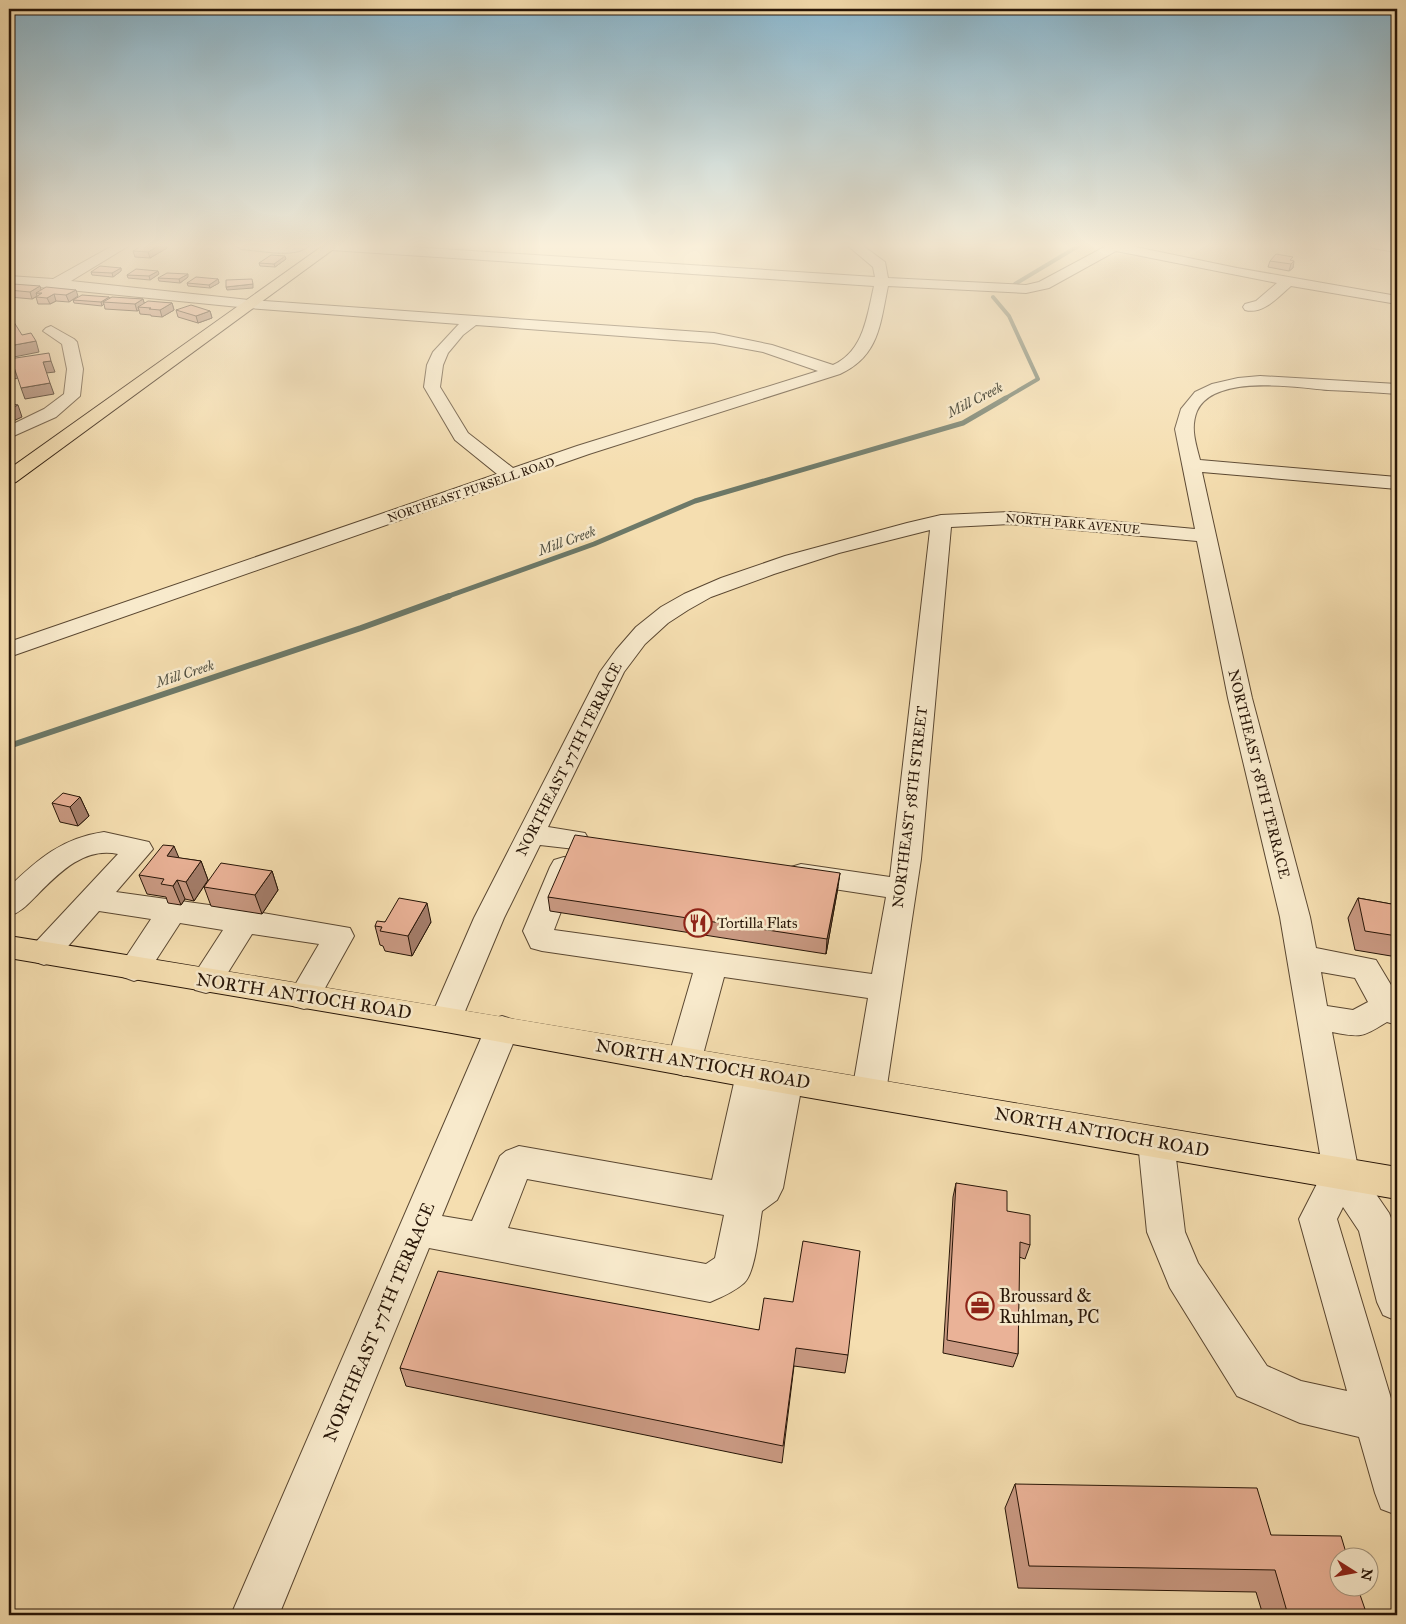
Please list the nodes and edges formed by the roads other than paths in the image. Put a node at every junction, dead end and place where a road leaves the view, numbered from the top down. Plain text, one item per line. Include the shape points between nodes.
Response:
1 (226, 321) edge
2 (472, 321) joint
3 (873, 321) edge
4 (51, 331) dead end
5 (834, 371) junction
6 (1397, 389) edge
7 (9, 433) edge
8 (1190, 465) junction
9 (511, 476) junction
10 (9, 478) edge
11 (1397, 483) edge
12 (941, 521) junction
13 (1206, 536) junction
14 (9, 650) edge
15 (531, 834) junction
16 (575, 840) junction
17 (604, 844) edge
18 (777, 870) edge
19 (902, 889) junction
20 (92, 899) junction
21 (9, 905) edge
22 (173, 910) junction
23 (245, 921) junction
24 (9, 948) edge
25 (44, 954) junction
26 (1302, 957) junction
27 (712, 963) junction
28 (134, 969) junction
29 (206, 981) junction
30 (886, 988) junction
31 (304, 997) junction
32 (1392, 1009) edge
33 (1313, 1016) junction
34 (446, 1019) junction
35 (502, 1029) junction
36 (684, 1062) junction
37 (769, 1076) junction
38 (869, 1092) junction
39 (1156, 1142) junction
40 (1341, 1173) junction
41 (1397, 1183) edge
42 (745, 1202) junction
43 (418, 1228) junction
44 (483, 1242) junction
45 (1397, 1302) edge
46 (1386, 1423) edge
47 (1397, 1492) edge
48 (255, 1615) edge

1 - 10 main road
2 - 5 street via 714,338 766,348
2 - 9 street via 441,352 435,365 432,387 461,436
3 - 5 street, NORTHEAST PURSELL ROAD via 863,350 847,365
4 - 7 street via 69,342 75,369 72,396 50,413
5 - 9 street, NORTHEAST PURSELL ROAD
6 - 8 street, NORTHEAST 58TH TERRACE via 1269,380 1214,389 1203,394 1186,414 1184,429
8 - 11 street
8 - 13 street, NORTHEAST 58TH TERRACE
9 - 14 street, NORTHEAST PURSELL ROAD
12 - 13 street, NORTH PARK AVENUE via 1010,518
12 - 15 street, NORTHEAST 57TH TERRACE via 810,554 735,580 690,600 652,625 622,655 612,672
12 - 19 street, NORTHEAST 58TH STREET
13 - 26 street, NORTHEAST 58TH TERRACE via 1240,698 1295,917
15 - 16 street
15 - 34 street, NORTHEAST 57TH TERRACE via 489,918
16 - 17 street
16 - 27 street via 538,931 542,940
18 - 19 street
19 - 30 street, NORTHEAST 58TH STREET
20 - 21 street via 139,849 104,842 70,852 58,858
20 - 22 street
20 - 25 street
22 - 23 street
22 - 28 street
23 - 29 street
23 - 31 street via 339,936
24 - 25 main road, NORTH ANTIOCH ROAD
25 - 28 main road, NORTH ANTIOCH ROAD
26 - 32 street via 1365,968
26 - 33 street, NORTHEAST 58TH TERRACE
27 - 30 street
27 - 36 street
28 - 29 main road, NORTH ANTIOCH ROAD
29 - 31 main road, NORTH ANTIOCH ROAD
30 - 38 street, NORTHEAST 58TH STREET
31 - 34 main road, NORTH ANTIOCH ROAD
32 - 33 street via 1357,1024
33 - 40 street, NORTHEAST 58TH TERRACE
34 - 35 main road, NORTH ANTIOCH ROAD
35 - 36 main road, NORTH ANTIOCH ROAD
35 - 43 street, NORTHEAST 57TH TERRACE
36 - 37 main road, NORTH ANTIOCH ROAD
37 - 38 main road, NORTH ANTIOCH ROAD
37 - 42 street via 764,1188
38 - 39 main road, NORTH ANTIOCH ROAD
39 - 40 main road, NORTH ANTIOCH ROAD
39 - 46 street via 1166,1232 1184,1275 1252,1381 1300,1402
40 - 41 main road, NORTH ANTIOCH ROAD
40 - 45 street via 1376,1225
40 - 46 street via 1318,1219
42 - 44 street via 519,1162 513,1168
42 - 44 street via 732,1269 710,1283
43 - 44 street
43 - 48 street, NORTHEAST 57TH TERRACE
46 - 47 street

